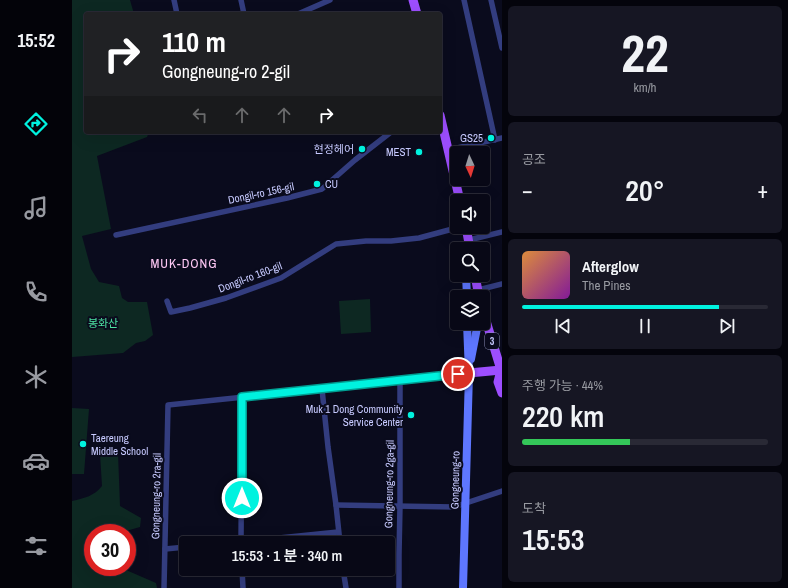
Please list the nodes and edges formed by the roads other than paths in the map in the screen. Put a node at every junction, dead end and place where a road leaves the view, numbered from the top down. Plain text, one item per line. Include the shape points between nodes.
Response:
1 (174, 0) edge
2 (241, 0) edge
3 (330, 0) edge
4 (414, 0) edge
5 (464, 0) edge
6 (491, 0) edge
7 (177, 12) edge
8 (244, 12) edge
9 (303, 12) edge
10 (417, 12) edge
11 (502, 48) edge
12 (442, 124) edge
13 (388, 134) edge
14 (502, 138) edge
15 (495, 140) junction
16 (448, 150) junction
17 (458, 194) edge
18 (450, 230) edge
19 (502, 232) edge
20 (116, 235) dead end
21 (478, 242) edge
22 (502, 284) edge
23 (486, 290) edge
24 (167, 301) dead end
25 (467, 330) edge
26 (477, 330) edge
27 (489, 330) edge
28 (502, 370) edge
29 (468, 373) junction
30 (400, 380) junction
31 (322, 389) junction
32 (502, 392) edge
33 (242, 397) junction
34 (502, 491) edge
35 (465, 504) junction
36 (336, 505) junction
37 (400, 506) junction
38 (338, 532) junction
39 (242, 536) edge
40 (300, 536) edge
41 (339, 536) edge
42 (179, 548) edge
43 (165, 549) junction
44 (242, 576) edge
45 (344, 576) edge
46 (164, 588) edge
47 (243, 588) edge
48 (346, 588) edge
49 (399, 588) edge
50 (463, 588) edge

1 - 7 street
2 - 8 street
3 - 9 street
4 - 10 main road
5 - 15 street
6 - 11 street
12 - 16 main road
13 - 20 street, Dongil-ro 156-gil via 322,189
14 - 15 street
15 - 16 street
16 - 17 main road
18 - 24 street, Dongil-ro 160-gil via 419,238 336,244 281,278 251,289 170,312
19 - 21 street
22 - 23 street
25 - 29 street, Gongneung-ro
26 - 29 street, Gongneung-ro
27 - 28 main road, 3
28 - 29 main road
28 - 32 main road, 3 via 498,382
29 - 30 street
29 - 35 street, Gongneung-ro
30 - 31 street
30 - 37 street, Gongneung-ro 2ga-gil
31 - 33 street
31 - 36 street
33 - 39 street
33 - 43 street, Gongneung-ro 2ra-gil via 168,405
34 - 35 street
35 - 37 street
35 - 50 street, Gongneung-ro
36 - 37 street
36 - 38 street
37 - 49 street, Gongneung-ro 2ga-gil
38 - 40 street
38 - 41 street
42 - 43 street
43 - 46 street, Gongneung-ro 2ra-gil
44 - 47 street
45 - 48 street

